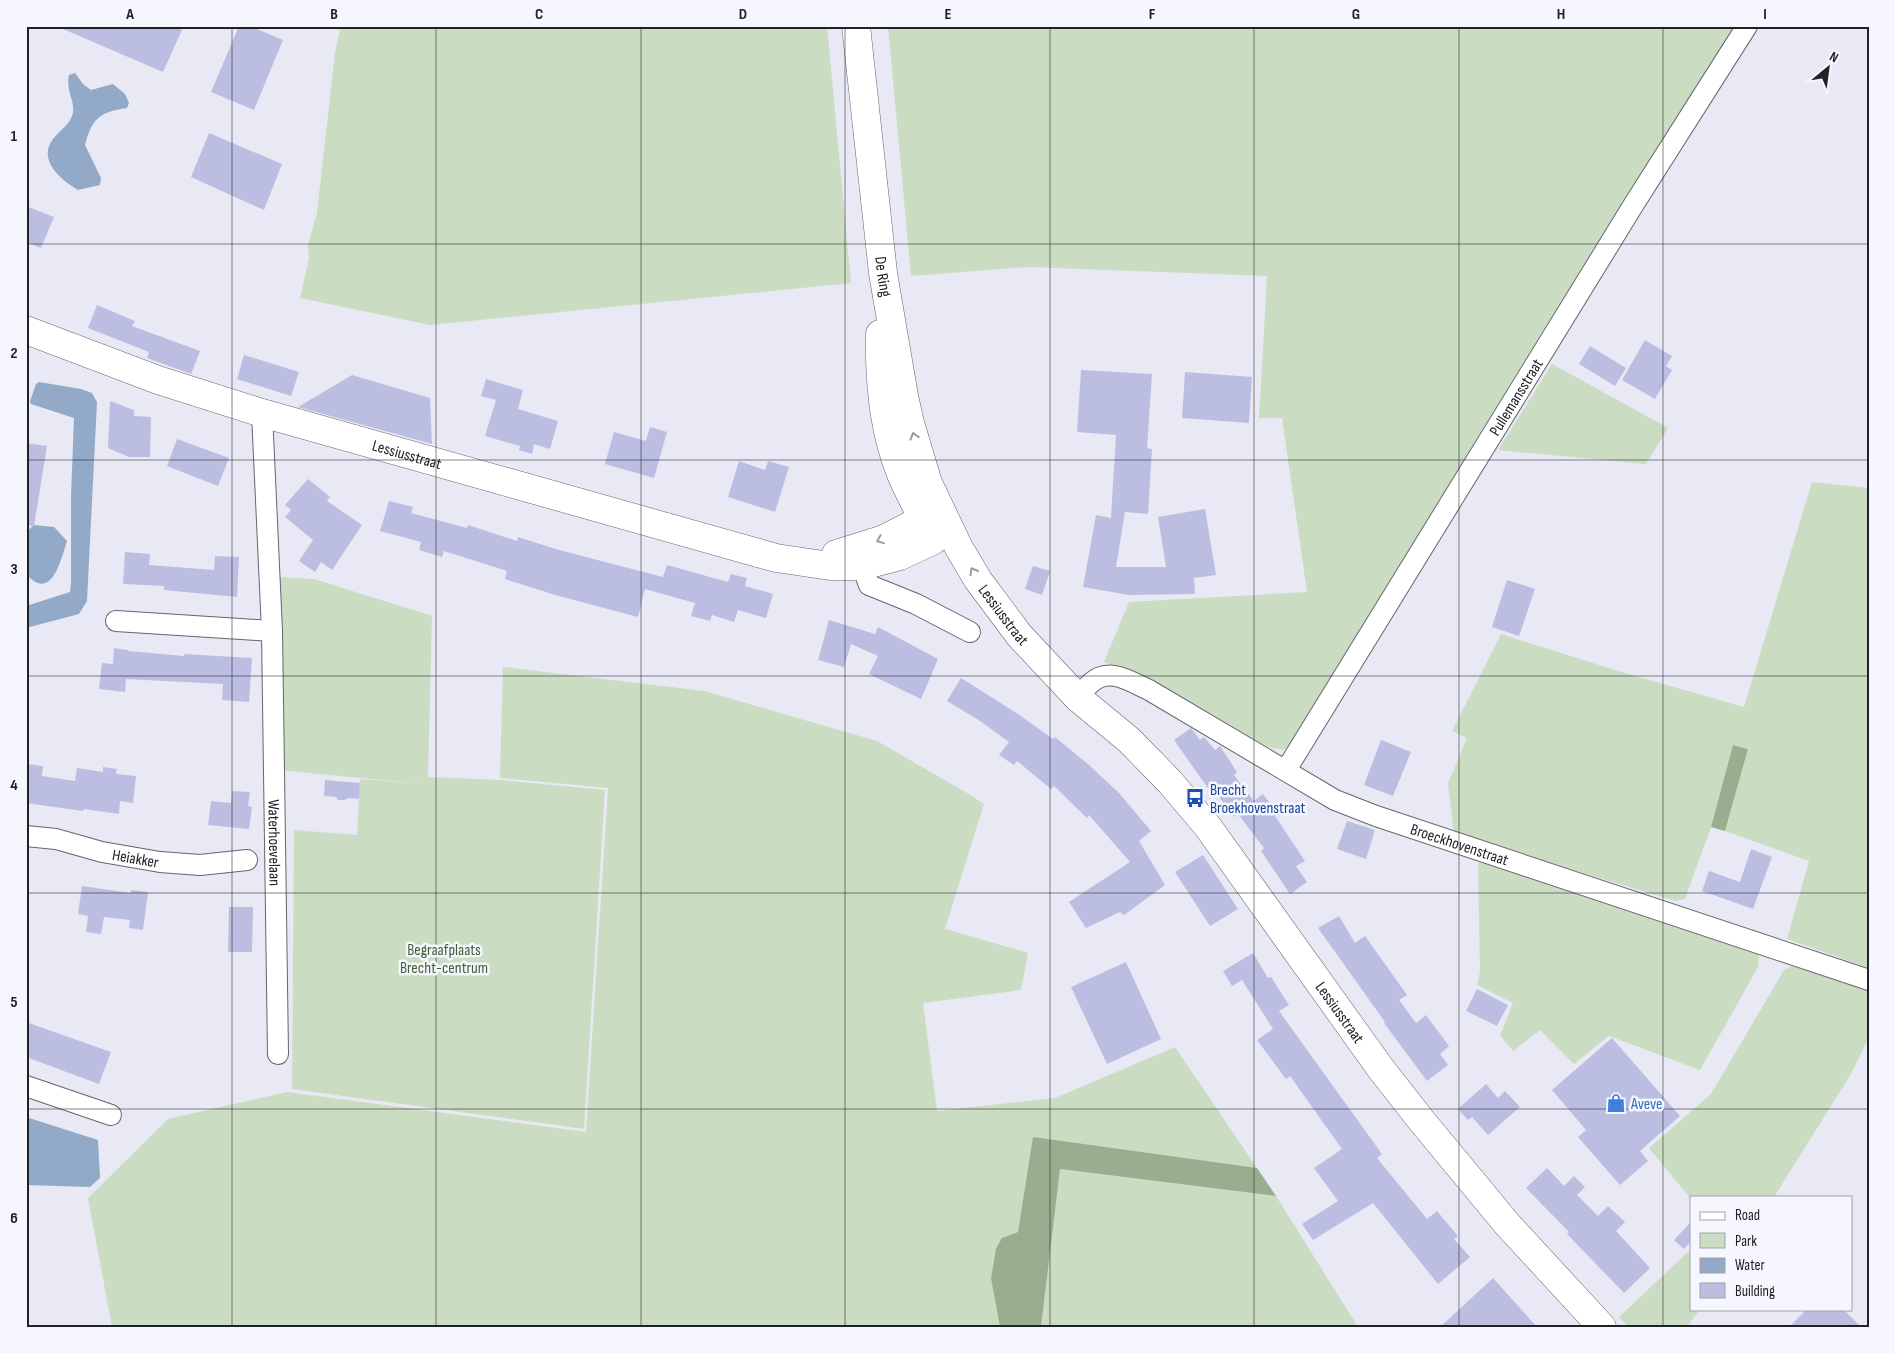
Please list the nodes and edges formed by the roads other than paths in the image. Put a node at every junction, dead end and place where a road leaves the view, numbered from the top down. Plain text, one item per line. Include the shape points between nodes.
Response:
1 (856, 26) edge
2 (1747, 26) edge
3 (883, 273) junction
4 (26, 330) edge
5 (262, 413) junction
6 (934, 527) junction
7 (795, 561) junction
8 (862, 566) junction
9 (116, 621) dead end
10 (272, 630) junction
11 (970, 632) dead end
12 (1078, 698) junction
13 (1286, 770) junction
14 (26, 836) edge
15 (246, 860) dead end
16 (1869, 980) edge
17 (278, 1054) dead end
18 (26, 1086) edge
19 (111, 1115) dead end
20 (1602, 1327) edge

1 - 3 main road, De Ring
2 - 13 street, Pullemansstraat
6 -> 3 main road, De Ring via 928,483 904,396
3 - 6 main road via 880,345 885,417 901,473
4 - 5 main road, Lessiusstraat via 158,380
5 - 7 main road, Lessiusstraat
5 - 10 street, Waterhoevelaan
6 -> 7 main road, Lessiusstraat via 835,554
6 - 8 main road, Lessiusstraat via 900,556
6 - 12 main road, Lessiusstraat via 958,582 978,613 1037,675
7 - 8 main road, Lessiusstraat
8 - 11 street via 869,585 916,604
9 - 10 street
10 - 17 street, Waterhoevelaan
12 - 13 street, Broeckhovenstraat via 1101,676 1119,676 1149,690
12 - 20 main road, Lessiusstraat via 1129,740 1208,827 1421,1120 1507,1224
13 - 16 street, Broeckhovenstraat via 1335,800 1376,816
14 - 15 street, Heiakker via 160,862 200,865
18 - 19 street

